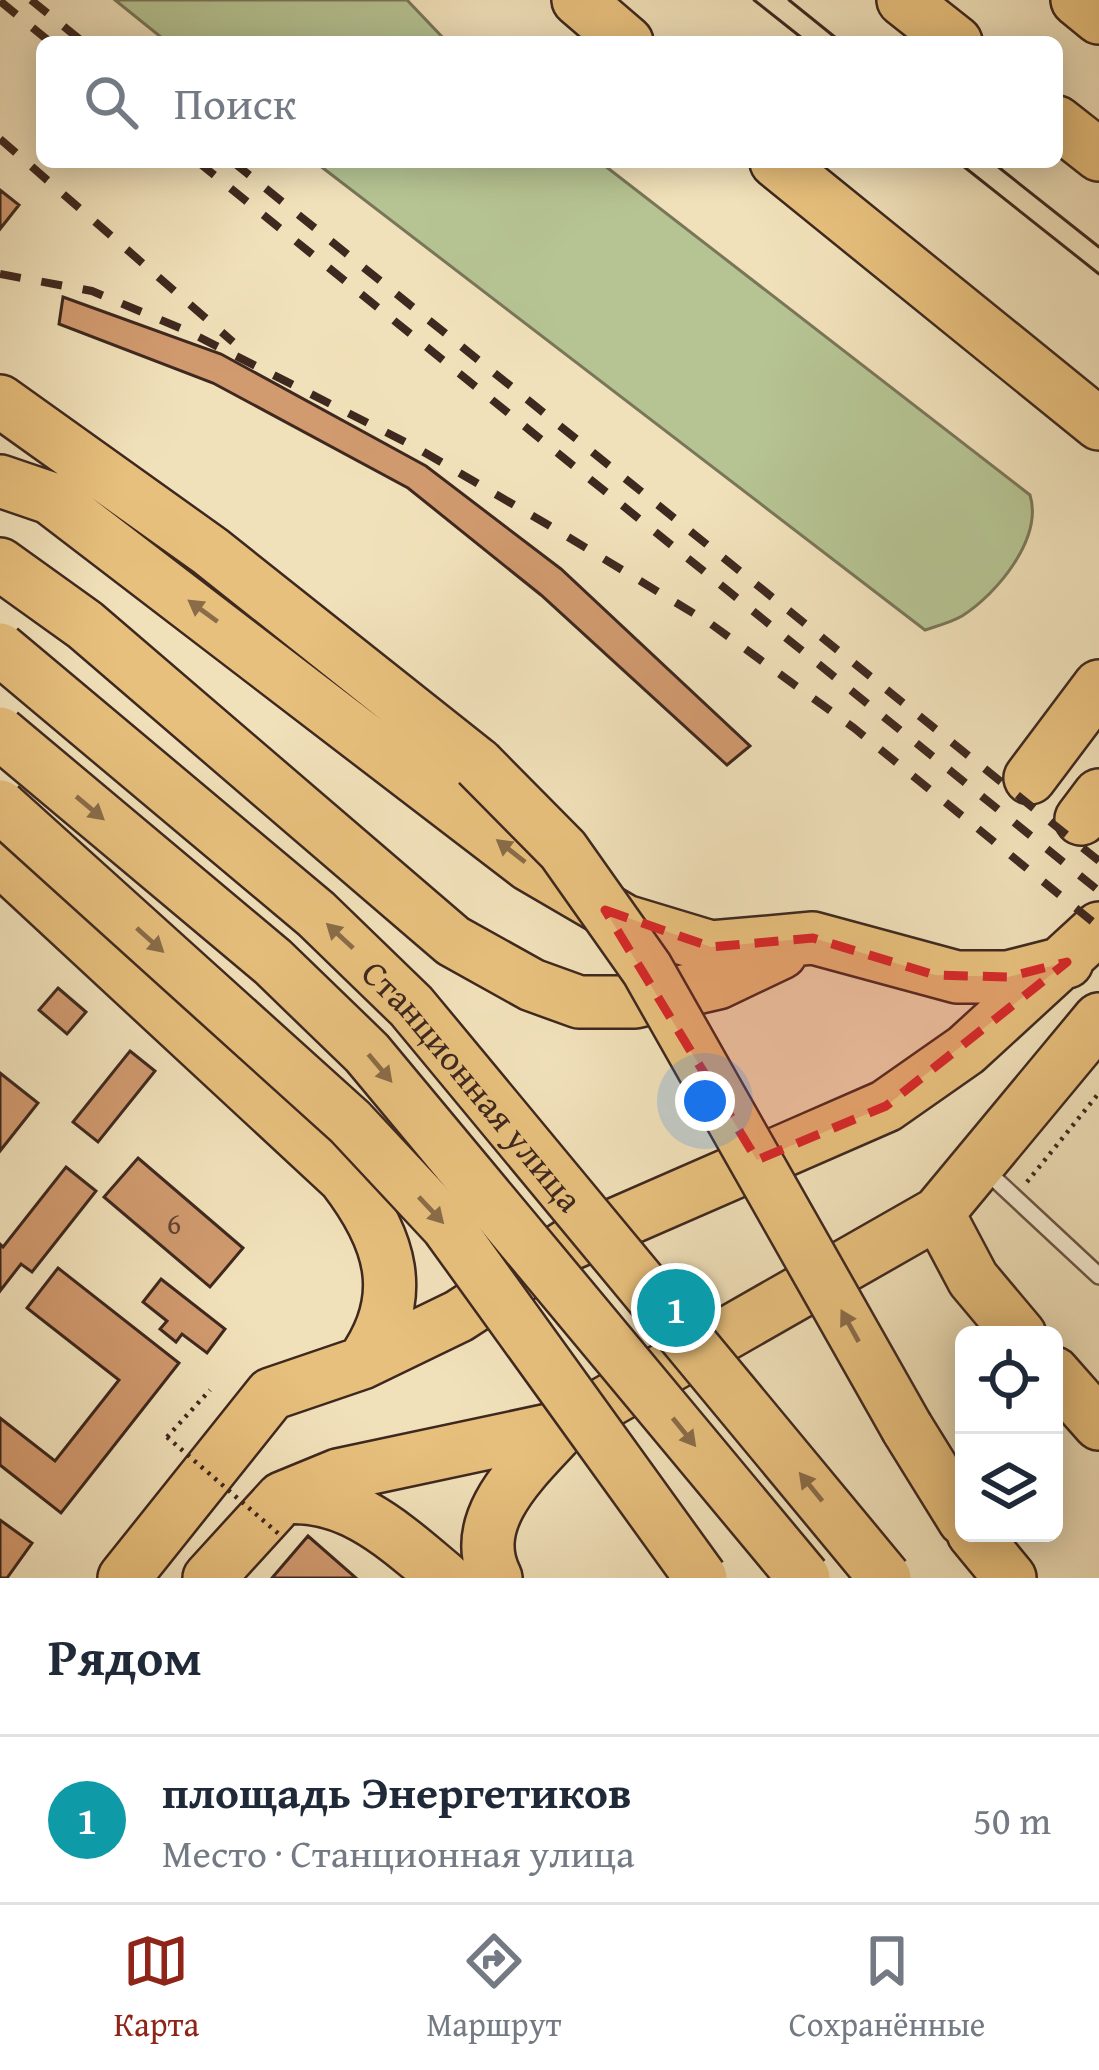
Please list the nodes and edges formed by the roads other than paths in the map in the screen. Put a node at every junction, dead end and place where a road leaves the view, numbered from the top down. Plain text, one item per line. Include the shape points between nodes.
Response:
1 (578, 0) edge
2 (1077, 0) edge
3 (905, 2) edge
4 (1099, 18) edge
5 (621, 36) edge
6 (948, 36) edge
7 (1063, 127) edge
8 (1099, 155) edge
9 (783, 168) edge
10 (0, 401) edge
11 (1092, 422) edge
12 (0, 481) edge
13 (0, 564) edge
14 (0, 649) edge
15 (1099, 686) edge
16 (0, 733) edge
17 (1030, 778) dead end
18 (0, 806) edge
19 (0, 859) edge
20 (813, 938) junction
21 (1083, 945) edge
22 (1099, 1019) edge
23 (997, 1182) junction
24 (938, 1213) junction
25 (1099, 1276) edge
26 (1012, 1326) edge
27 (362, 1363) junction
28 (1063, 1383) edge
29 (1099, 1424) edge
30 (563, 1426) junction
31 (955, 1505) edge
32 (281, 1517) junction
33 (980, 1542) edge
34 (124, 1578) edge
35 (209, 1578) edge
36 (446, 1578) edge
37 (496, 1578) edge
38 (700, 1578) edge
39 (804, 1578) edge
40 (885, 1578) edge
41 (1010, 1578) edge

1 - 5 main road
2 - 4 main road
3 - 6 main road
7 - 8 main road
9 - 11 main road
31 -> 10 main road, bridge via 646,969 563,850 478,764 210,551
20 -> 12 main road via 711,947 625,921 529,865 50,498
13 - 20 main road via 86,625 453,941 532,985 579,1002 635,1002 718,983
40 -> 14 main road, Станционная улица, bridge via 411,1006 316,914
15 - 17 main road
16 -> 39 main road, Станционная улица, bridge via 273,962 367,1053
18 -> 38 main road, bridge via 350,1122 447,1226
19 - 27 main road via 344,1178 368,1210 384,1238 390,1276 386,1318
20 - 21 main road via 957,977 1007,977
21 - 27 main road via 966,1050 886,1106 568,1245 459,1316
22 - 23 main road
23 - 24 main road
23 - 25 lane
24 - 26 main road via 973,1279
24 - 30 main road
27 - 34 main road via 271,1394
28 - 29 main road
30 - 32 main road via 338,1475
30 - 37 main road via 489,1525 486,1549
32 - 35 main road
32 - 36 main road via 339,1504 370,1518
33 - 41 main road

